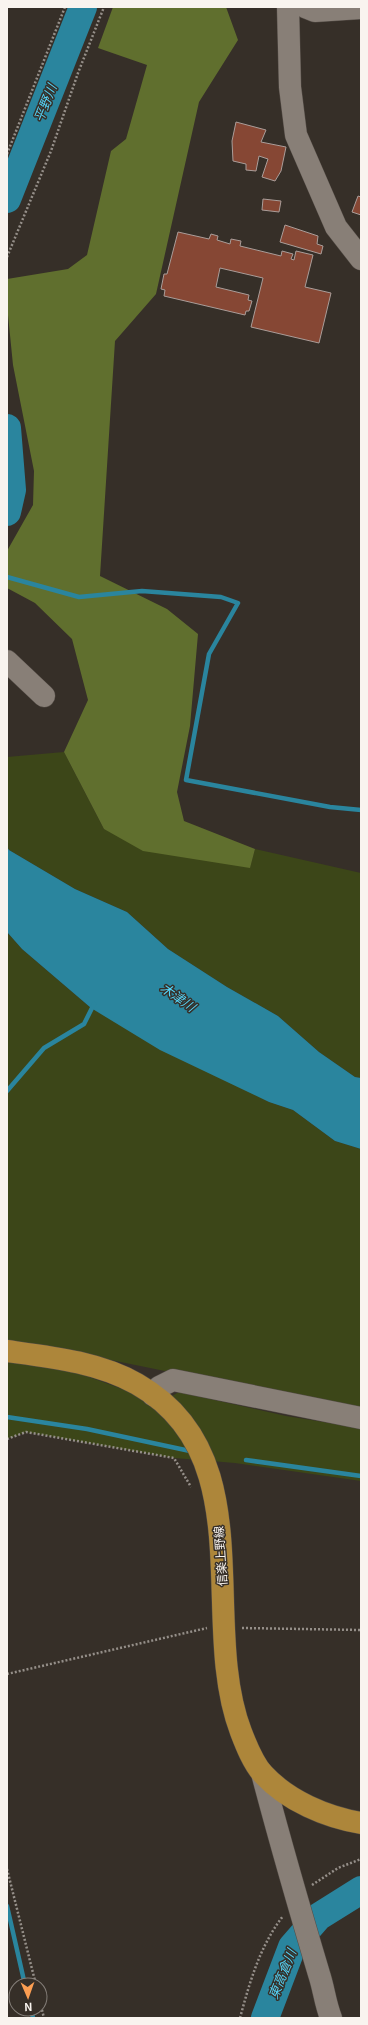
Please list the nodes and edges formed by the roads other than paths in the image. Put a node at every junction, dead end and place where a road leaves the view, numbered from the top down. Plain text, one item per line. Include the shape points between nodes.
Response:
1 (288, 7) edge
2 (305, 7) edge
3 (361, 8) edge
4 (361, 259) edge
5 (7, 661) edge
6 (44, 696) dead end
7 (7, 1351) edge
8 (153, 1395) junction
9 (361, 1418) edge
10 (262, 1773) junction
11 (361, 1823) edge
12 (331, 2018) edge

1 - 4 street via 290,87 296,135 336,227
2 - 3 street via 315,11
5 - 6 street
7 - 8 main road, 信楽上野線 via 73,1361 103,1369 138,1384
8 - 9 street via 159,1387 173,1380
8 - 10 main road, 信楽上野線 via 174,1412 195,1440 206,1463 214,1490 218,1512 228,1687 245,1742
10 - 11 main road, 信楽上野線 via 297,1801 337,1819
10 - 12 street via 319,1974 324,2001

